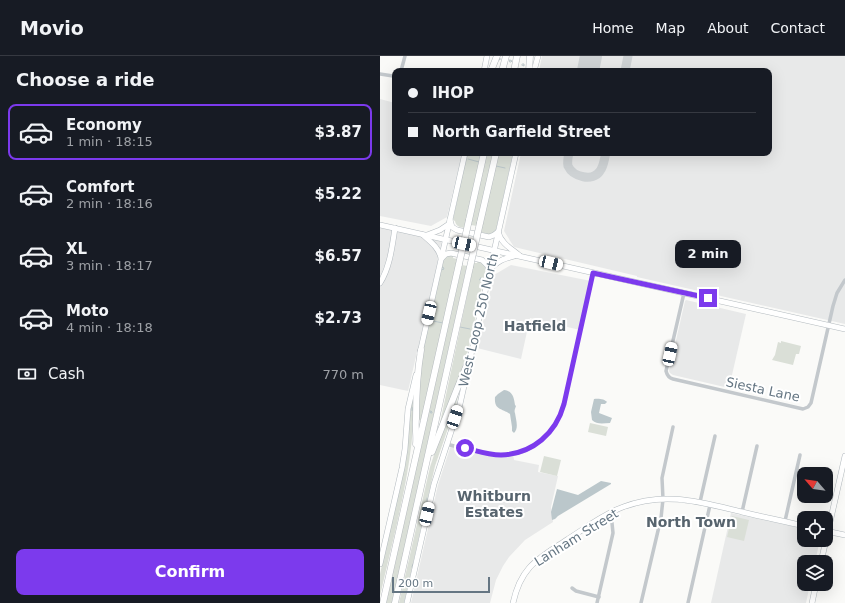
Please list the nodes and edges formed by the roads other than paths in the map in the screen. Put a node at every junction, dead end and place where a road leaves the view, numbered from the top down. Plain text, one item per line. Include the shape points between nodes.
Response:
1 (405, 56) edge
2 (487, 56) edge
3 (497, 56) edge
4 (506, 56) edge
5 (517, 56) edge
6 (530, 56) edge
7 (538, 56) edge
8 (402, 68) edge
9 (485, 68) edge
10 (492, 68) edge
11 (503, 68) edge
12 (515, 68) edge
13 (529, 68) edge
14 (535, 68) edge
15 (380, 74) edge
16 (392, 76) edge
17 (464, 156) edge
18 (483, 156) edge
19 (495, 156) edge
20 (515, 156) edge
21 (450, 222) junction
22 (380, 225) edge
23 (395, 228) junction
24 (498, 231) junction
25 (425, 235) junction
26 (446, 240) junction
27 (494, 250) junction
28 (515, 256) junction
29 (521, 257) junction
30 (441, 260) junction
31 (489, 270) junction
32 (593, 273) junction
33 (845, 280) edge
34 (380, 283) edge
35 (684, 293) junction
36 (829, 326) junction
37 (845, 329) edge
38 (420, 350) junction
39 (469, 360) junction
40 (673, 427) dead end
41 (715, 436) dead end
42 (446, 444) junction
43 (757, 446) dead end
44 (800, 455) dead end
45 (845, 456) edge
46 (413, 468) junction
47 (420, 494) junction
48 (663, 499) junction
49 (700, 502) junction
50 (710, 504) junction
51 (832, 511) edge
52 (742, 512) junction
53 (607, 515) junction
54 (785, 522) junction
55 (797, 525) edge
56 (833, 532) edge
57 (845, 535) edge
58 (380, 564) edge
59 (572, 588) dead end
60 (815, 591) edge
61 (599, 597) junction
62 (383, 603) edge
63 (395, 603) edge
64 (407, 603) edge
65 (513, 603) edge
66 (597, 603) edge
67 (642, 603) edge
68 (688, 603) edge
69 (812, 603) edge

1 - 8 street
2 - 9 main road
3 - 10 highway
4 - 11 highway
5 - 12 highway
6 - 13 highway
7 - 14 main road
15 - 16 street
17 - 21 main road
18 - 46 highway, bridge
19 - 47 highway, bridge
20 - 24 main road, West Loop 250 North
21 - 24 main road via 457,230 489,237 496,235
21 - 25 main road via 440,230
21 - 26 main road
22 - 23 main road
23 - 25 main road
23 - 34 main road via 388,267
24 - 27 main road, West Loop 250 North
24 - 29 main road via 504,244
25 - 26 main road
25 - 30 main road via 439,251
26 - 27 main road
26 - 30 main road
27 - 28 main road
27 - 31 main road, West Loop 250 North
28 - 29 main road
28 - 31 main road via 502,259
29 - 32 main road
30 - 31 main road via 450,253 482,260
30 - 38 main road
31 - 39 main road, West Loop 250 North
32 - 35 main road
32 - 42 street via 564,404 559,419 550,432 528,449 507,455
33 - 36 street, Siesta Lane via 836,297
35 - 36 main road
35 - 36 street, Siesta Lane via 666,371 673,380 801,409 806,408 811,403
36 - 37 main road
38 - 46 highway
38 - 58 main road via 408,409 402,468
39 - 42 main road, West Loop 250 North via 460,404
39 - 47 highway via 429,460
40 - 48 street via 662,478
41 - 49 street
42 - 64 main road, West Loop 250 North via 434,484
43 - 52 street
44 - 54 street
45 - 51 main road
46 - 62 highway
47 - 63 highway
48 - 49 main road, Lanham Street
48 - 53 main road, Lanham Street via 633,504
48 - 67 street
49 - 50 main road, Lanham Street
50 - 52 main road, Lanham Street
50 - 68 street
52 - 54 main road, Lanham Street
53 - 61 street via 613,530
53 - 65 main road, Lanham Street via 533,563 519,583
54 - 55 main road, Lanham Street
56 - 57 main road
59 - 61 street
60 - 69 main road
61 - 66 street

